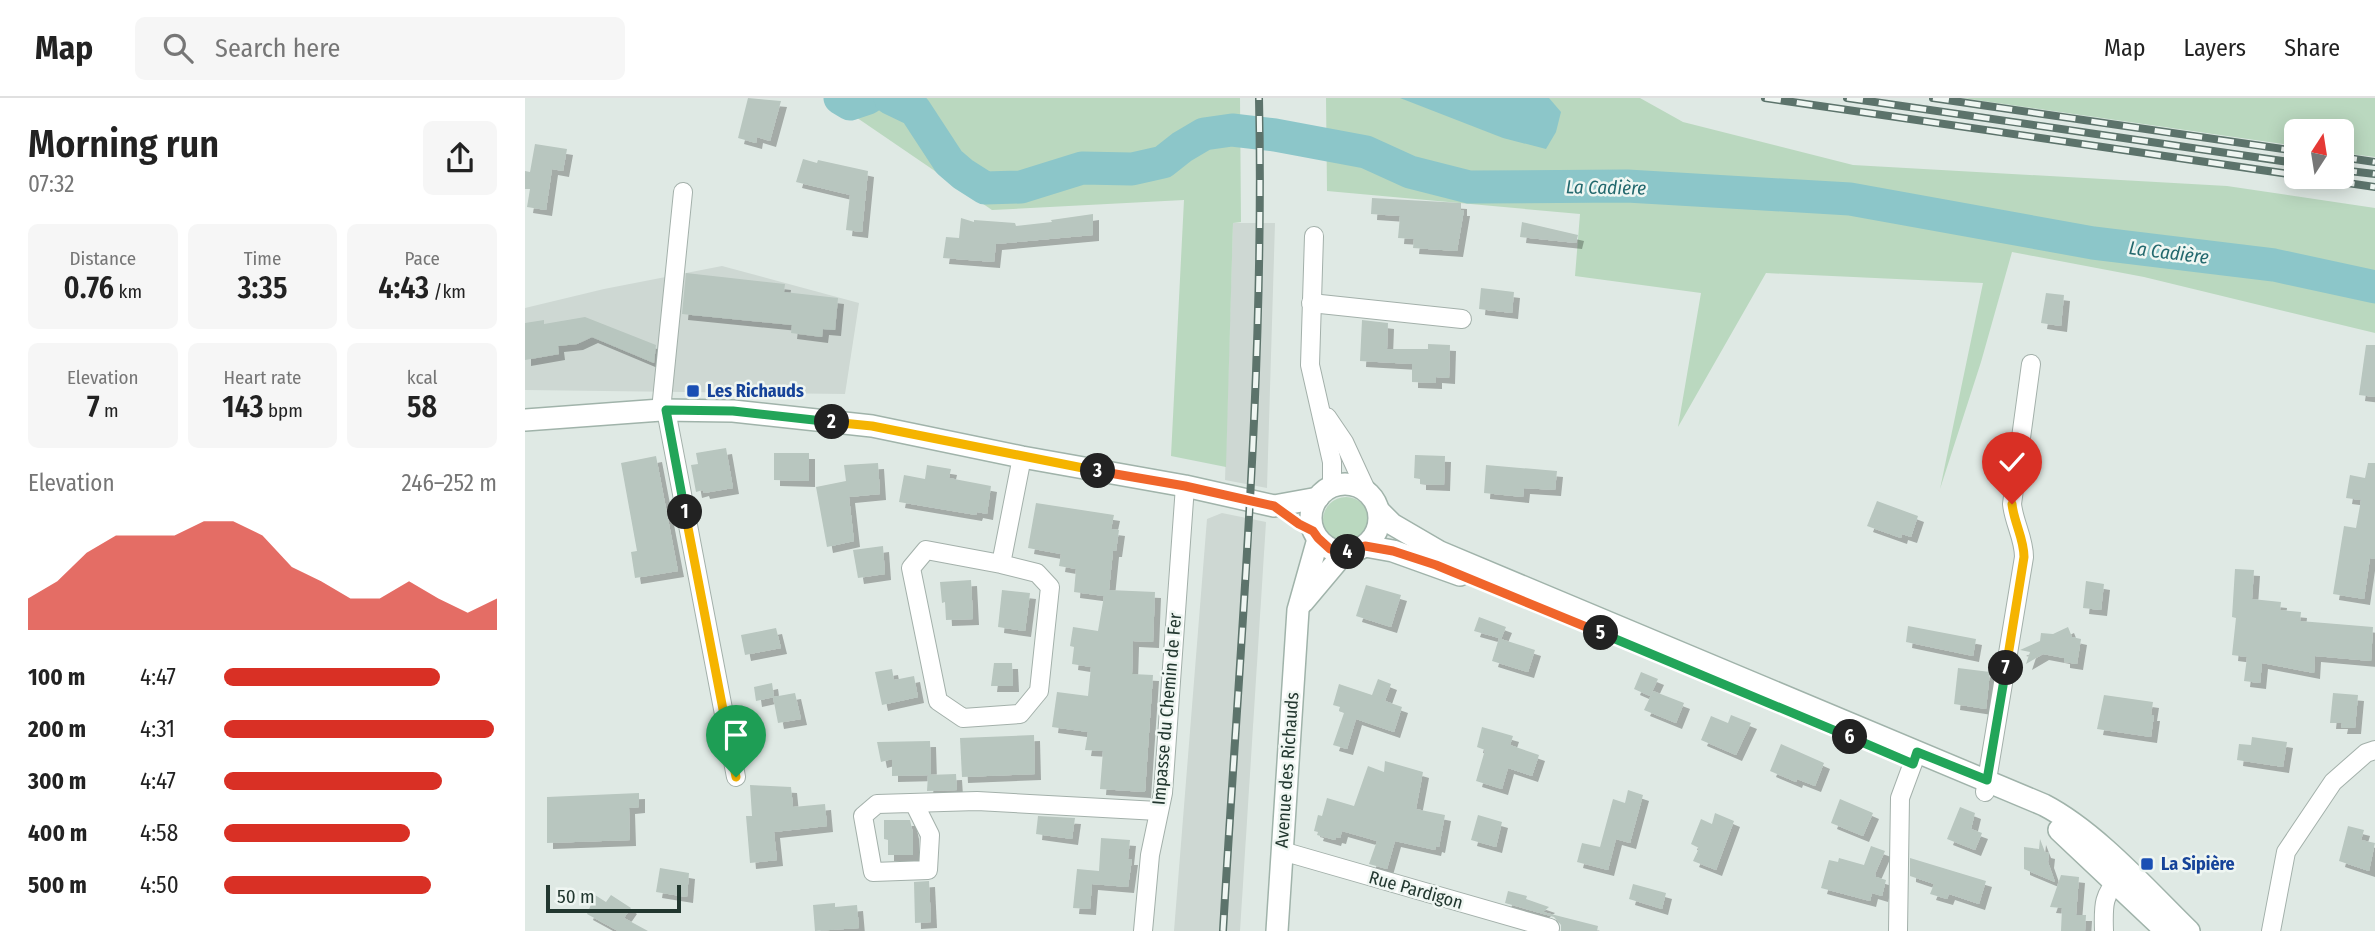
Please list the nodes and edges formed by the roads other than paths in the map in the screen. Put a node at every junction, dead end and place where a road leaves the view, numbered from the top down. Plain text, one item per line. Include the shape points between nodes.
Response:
1 (683, 192) dead end
2 (1314, 236) dead end
3 (1311, 303) junction
4 (1462, 319) dead end
5 (2031, 364) dead end
6 (1321, 408) junction
7 (664, 410) junction
8 (525, 420) edge
9 (1022, 457) junction
10 (1185, 486) junction
11 (1325, 492) junction
12 (1367, 492) junction
13 (1274, 506) junction
14 (1379, 511) junction
15 (1315, 535) junction
16 (1355, 549) junction
17 (1001, 564) junction
18 (1298, 610) junction
19 (2375, 750) edge
20 (1915, 758) junction
21 (736, 777) dead end
22 (1986, 786) junction
23 (914, 803) junction
24 (1158, 811) junction
25 (1282, 851) junction
26 (2121, 876) junction
27 (1550, 929) dead end
28 (1143, 931) edge
29 (1277, 931) edge
30 (1898, 931) edge
31 (2103, 931) edge
32 (2166, 931) edge
33 (2189, 931) edge
34 (2271, 931) edge

1 - 7 street
2 - 3 street
3 - 4 street
3 - 6 street via 1310,365
5 - 22 street via 2012,504 2024,557
6 - 11 street via 1332,462
6 - 12 street via 1344,442
7 - 8 street
7 - 9 street via 733,411 872,426
7 - 21 street
9 - 10 street
9 - 17 street
10 - 13 street
10 - 24 street, Impasse du Chemin de Fer
11 - 12 street via 1344,484
11 - 13 street
11 - 15 street via 1311,514
12 - 14 street
13 - 15 street
14 - 16 street via 1377,531
14 - 20 street via 1392,524 1440,552
15 - 16 street via 1330,549
15 - 18 street, Avenue des Richauds
16 - 18 street via 1315,586
16 - 20 street via 1393,551 1436,565
17 - 17 street via 926,550 911,568 938,701 963,718 1020,714 1039,691 1050,587 1037,572
18 - 25 street, Avenue des Richauds
19 - 34 street via 2333,782 2286,852
20 - 22 street
20 - 30 street via 1900,798
22 - 26 street via 2051,823
23 - 23 street via 877,804 863,816 873,872 928,870 930,835
23 - 24 street via 977,801
24 - 28 street, Impasse du Chemin de Fer
25 - 27 street, Rue Pardigon
25 - 29 street, Avenue des Richauds
26 - 31 street via 2103,905
26 - 32 street
26 - 33 street

